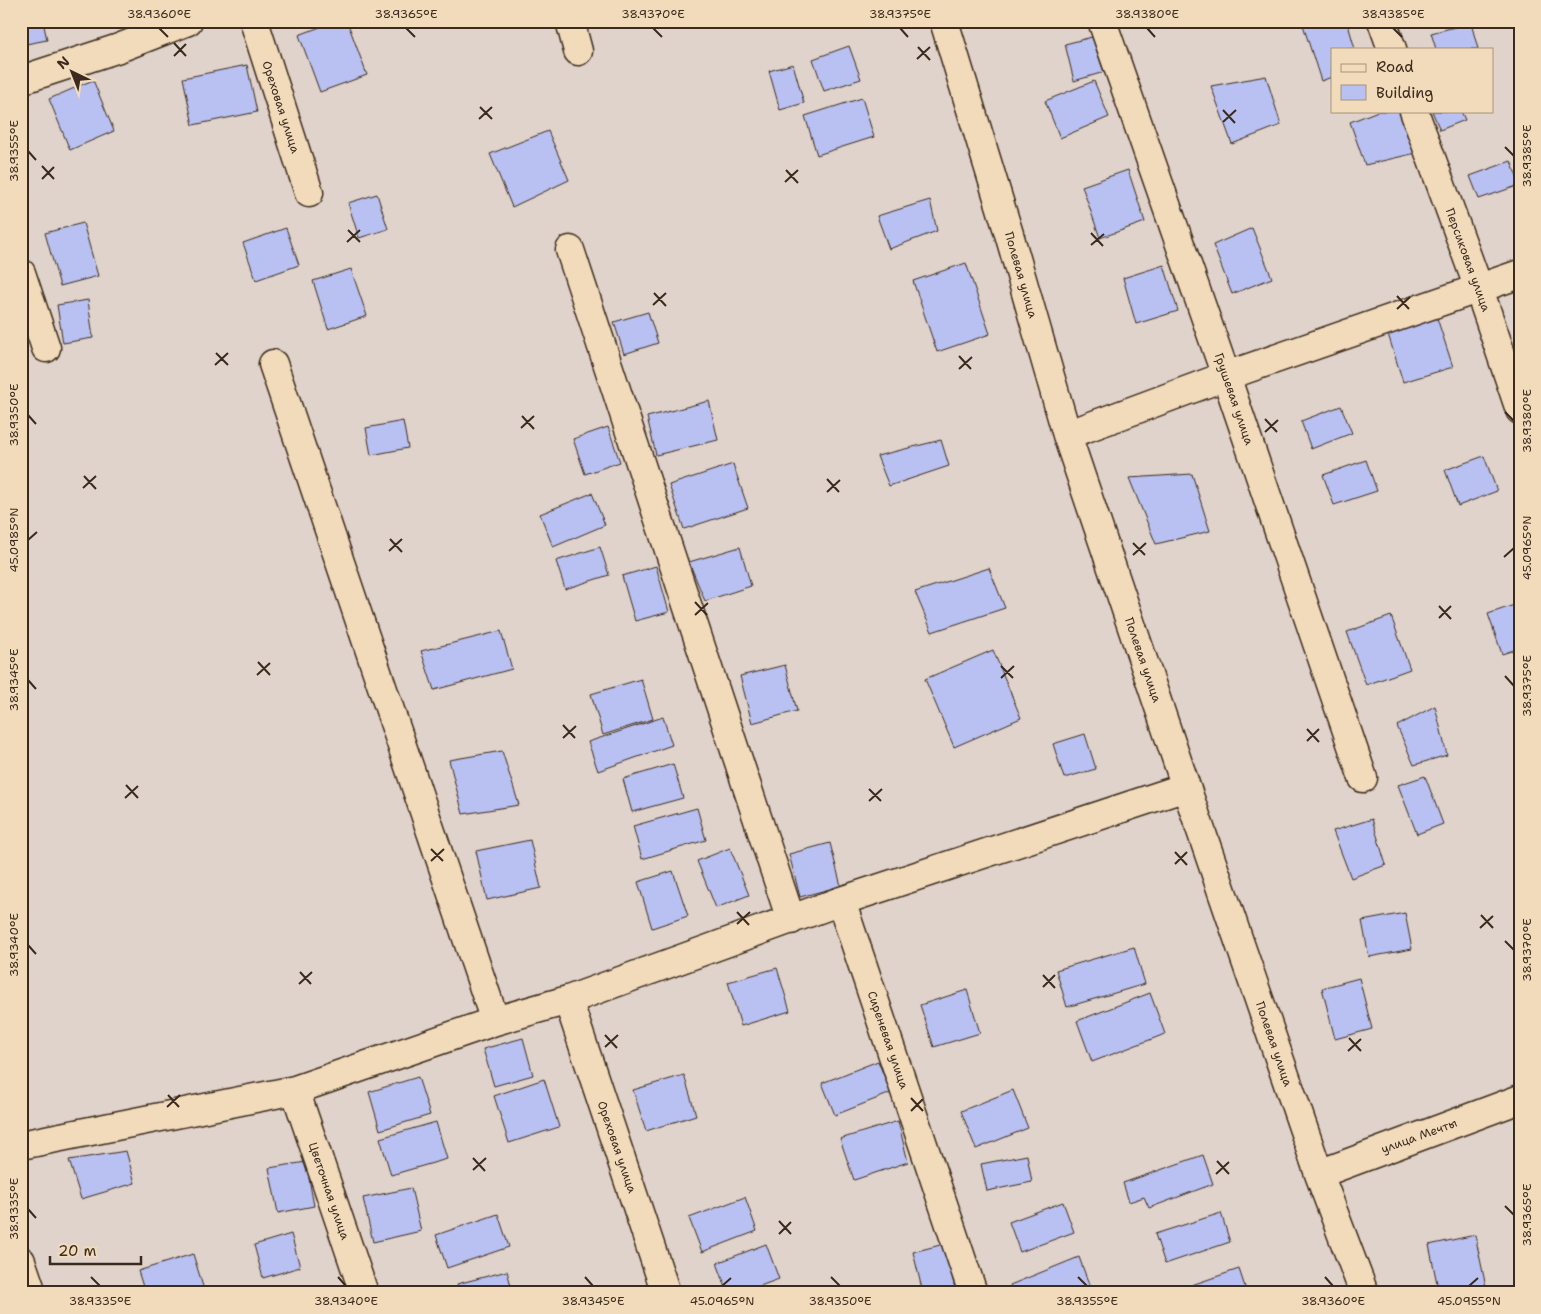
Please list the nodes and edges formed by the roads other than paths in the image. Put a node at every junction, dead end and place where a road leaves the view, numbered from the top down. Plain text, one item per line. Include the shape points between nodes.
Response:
1 (188, 21) edge
2 (254, 21) edge
3 (570, 21) edge
4 (944, 21) edge
5 (1102, 21) edge
6 (1382, 21) edge
7 (1392, 48) edge
8 (578, 51) dead end
9 (21, 80) edge
10 (1414, 112) edge
11 (309, 193) dead end
12 (570, 250) dead end
13 (21, 273) edge
14 (1520, 274) edge
15 (1479, 290) junction
16 (46, 348) dead end
17 (273, 364) dead end
18 (1226, 376) junction
19 (1520, 410) edge
20 (1067, 435) junction
21 (1363, 778) dead end
22 (1186, 787) junction
23 (841, 901) junction
24 (791, 920) junction
25 (568, 1000) junction
26 (495, 1021) junction
27 (295, 1090) junction
28 (1520, 1099) edge
29 (21, 1145) edge
30 (1319, 1174) junction
31 (21, 1261) edge
32 (32, 1293) edge
33 (364, 1293) edge
34 (666, 1293) edge
35 (973, 1293) edge
36 (1364, 1293) edge

1 - 9 street
2 - 11 street, Ореховая улица
3 - 8 street
4 - 20 street, Полевая улица
5 - 18 street, Грушевая улица
6 - 7 street
10 - 15 street, Персиковая улица
12 - 24 street
13 - 16 street
14 - 15 street
15 - 18 street
15 - 19 street, Персиковая улица
17 - 26 street
18 - 20 street
18 - 21 street, Грушевая улица
20 - 22 street, Полевая улица
22 - 23 street
22 - 30 street, Полевая улица
23 - 24 street
23 - 35 street, Сиреневая улица
24 - 25 street
25 - 26 street
25 - 34 street, Ореховая улица
26 - 27 street
27 - 29 street
27 - 33 street, Цветочная улица
28 - 30 street, улица Мечты
30 - 36 street, Полевая улица
31 - 32 street

